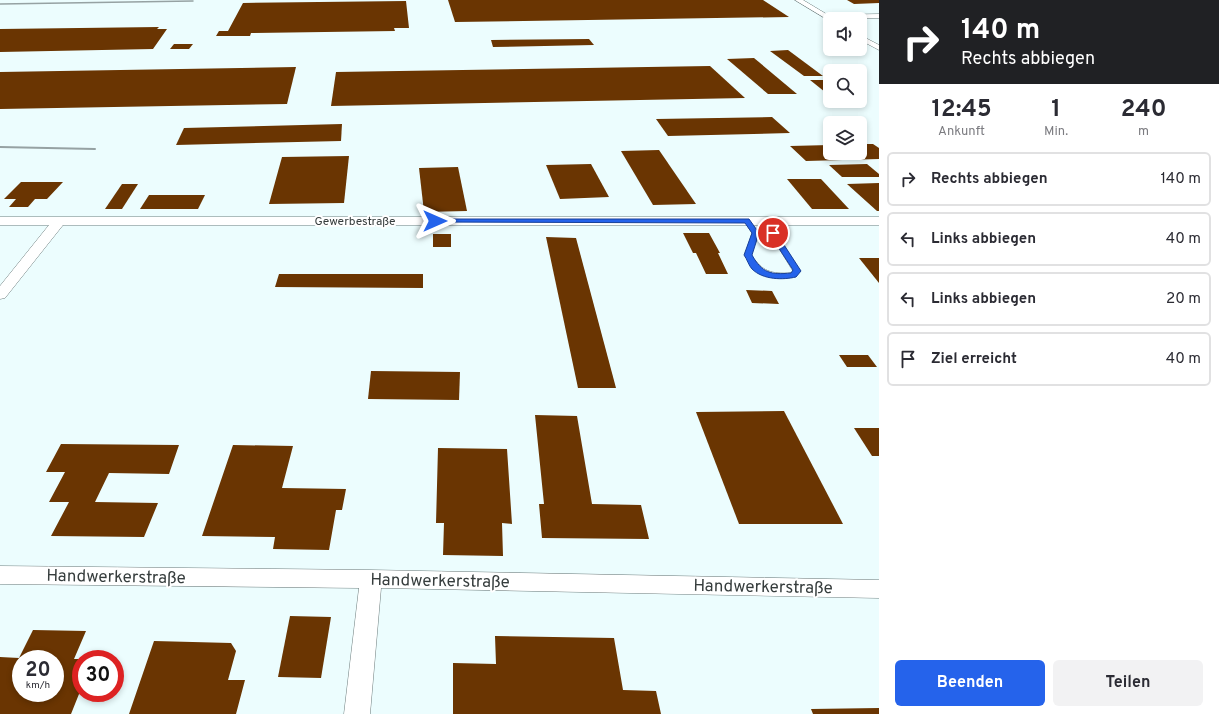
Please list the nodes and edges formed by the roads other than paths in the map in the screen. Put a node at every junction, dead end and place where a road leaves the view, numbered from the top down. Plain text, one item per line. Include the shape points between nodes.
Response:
1 (798, 0) edge
2 (823, 15) edge
3 (867, 16) edge
4 (879, 16) edge
5 (867, 41) edge
6 (879, 48) edge
7 (0, 221) edge
8 (59, 221) junction
9 (747, 221) junction
10 (765, 221) junction
11 (879, 221) edge
12 (0, 295) edge
13 (0, 574) edge
14 (371, 579) junction
15 (879, 589) edge
16 (357, 714) edge

1 - 2 street
3 - 4 street
5 - 6 street
7 - 8 street, Gewerbestraße
8 - 9 street, Gewerbestraße
8 - 12 street
9 - 10 street, Gewerbestraße
9 - 10 lane via 755,233 748,255 755,268 765,274 793,275 797,271
10 - 11 street, Gewerbestraße
13 - 14 street, Handwerkerstraße
14 - 15 street, Handwerkerstraße
14 - 16 street

